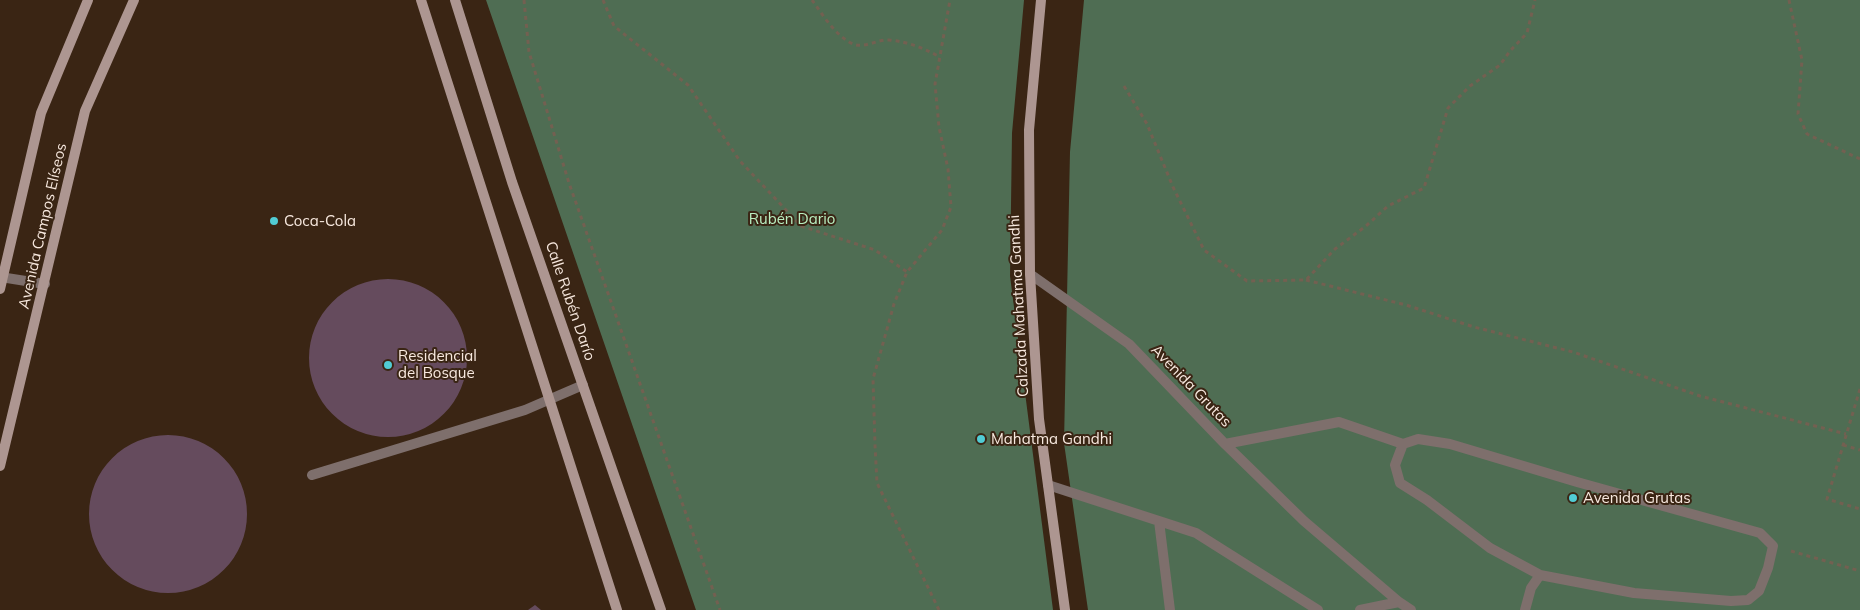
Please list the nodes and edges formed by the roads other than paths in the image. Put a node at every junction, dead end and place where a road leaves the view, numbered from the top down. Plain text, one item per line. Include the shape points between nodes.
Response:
1 (88, 0) edge
2 (134, 0) edge
3 (421, 0) edge
4 (455, 0) edge
5 (1041, 0) edge
6 (1030, 274) junction
7 (1, 277) edge
8 (45, 284) junction
9 (0, 289) edge
10 (583, 385) junction
11 (549, 398) junction
12 (1225, 444) junction
13 (1403, 444) junction
14 (0, 466) edge
15 (312, 476) dead end
16 (1048, 486) junction
17 (1159, 521) junction
18 (1540, 575) junction
19 (1399, 602) junction
20 (618, 610) edge
21 (661, 610) edge
22 (1065, 610) edge
23 (1170, 610) edge
24 (1318, 610) edge
25 (1360, 610) edge
26 (1410, 610) edge
27 (1526, 610) edge

1 - 7 street, Avenida Campos Elíseos via 41,113
2 - 8 street, Avenida Campos Elíseos via 85,111
3 - 11 street
4 - 10 street, Calle Rubén Darío via 512,182
5 - 6 street, Calzada Mahatma Gandhi via 1029,130
6 - 12 street, Avenida Grutas via 1129,344
6 - 16 street, Calzada Mahatma Gandhi via 1039,419
7 - 8 street
7 - 9 street, Avenida Campos Elíseos
8 - 14 street, Avenida Campos Elíseos
10 - 11 street
10 - 21 street, Calle Rubén Darío
11 - 15 street via 525,410
11 - 20 street
12 - 13 street via 1339,422
12 - 19 street, Avenida Grutas via 1304,521
13 - 18 street via 1395,465 1400,483 1490,548
13 - 18 street via 1418,439 1450,444 1760,533 1773,546 1759,590 1748,600 1634,593
16 - 17 street
16 - 22 street, Calzada Mahatma Gandhi
17 - 23 street
17 - 24 street via 1196,533
18 - 27 street via 1532,588
19 - 25 street
19 - 26 street, Avenida Grutas

